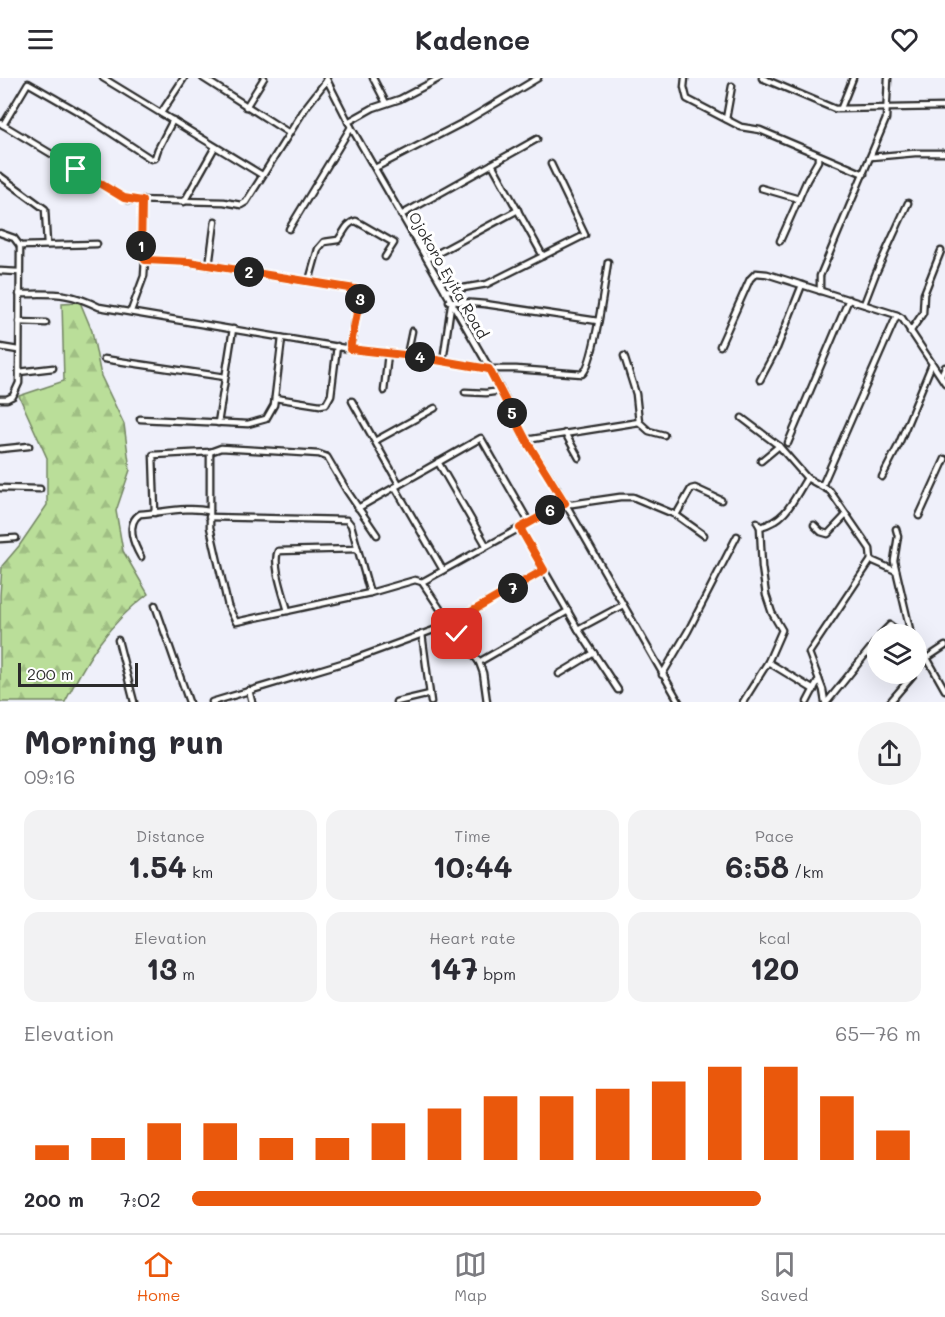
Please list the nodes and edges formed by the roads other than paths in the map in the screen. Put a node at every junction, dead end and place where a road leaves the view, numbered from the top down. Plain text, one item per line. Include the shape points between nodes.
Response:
1 (103, 78) edge
2 (184, 78) edge
3 (205, 78) edge
4 (264, 78) edge
5 (373, 78) edge
6 (441, 78) edge
7 (538, 78) edge
8 (685, 78) edge
9 (762, 78) edge
10 (853, 78) edge
11 (888, 78) edge
12 (327, 79) edge
13 (29, 80) edge
14 (432, 80) edge
15 (732, 86) dead end
16 (386, 103) junction
17 (246, 107) junction
18 (841, 108) junction
19 (945, 108) edge
20 (888, 110) junction
21 (161, 112) junction
22 (726, 118) junction
23 (173, 120) junction
24 (1, 124) edge
25 (350, 124) junction
26 (289, 133) junction
27 (537, 139) dead end
28 (215, 147) junction
29 (945, 153) edge
30 (818, 156) junction
31 (871, 158) junction
32 (492, 164) junction
33 (551, 164) dead end
34 (375, 168) junction
35 (864, 174) junction
36 (0, 176) edge
37 (262, 176) junction
38 (761, 188) dead end
39 (799, 199) junction
40 (142, 201) junction
41 (184, 202) junction
42 (908, 203) dead end
43 (518, 210) junction
44 (401, 214) junction
45 (215, 221) dead end
46 (289, 229) dead end
47 (0, 233) edge
48 (780, 241) dead end
49 (97, 244) dead end
50 (46, 245) junction
51 (20, 246) junction
52 (941, 251) dead end
53 (543, 256) junction
54 (386, 257) dead end
55 (427, 259) junction
56 (145, 260) junction
57 (608, 262) dead end
58 (210, 266) junction
59 (0, 271) edge
60 (19, 272) junction
61 (309, 281) junction
62 (802, 285) junction
63 (445, 291) junction
64 (820, 291) junction
65 (19, 294) junction
66 (849, 299) junction
67 (450, 303) junction
68 (864, 304) junction
69 (131, 311) junction
70 (897, 315) junction
71 (598, 321) junction
72 (19, 322) junction
73 (46, 323) dead end
74 (232, 329) junction
75 (412, 331) dead end
76 (910, 332) junction
77 (282, 338) junction
78 (338, 346) junction
79 (720, 346) dead end
80 (0, 347) edge
81 (350, 349) junction
82 (18, 350) junction
83 (388, 353) junction
84 (407, 355) junction
85 (624, 356) dead end
86 (104, 359) dead end
87 (443, 361) junction
88 (932, 364) junction
89 (945, 367) edge
90 (53, 368) dead end
91 (489, 369) junction
92 (19, 372) junction
93 (941, 376) junction
94 (225, 377) junction
95 (760, 380) dead end
96 (945, 383) edge
97 (384, 391) dead end
98 (501, 391) junction
99 (465, 392) dead end
100 (275, 398) junction
101 (0, 399) edge
102 (352, 401) dead end
103 (435, 408) dead end
104 (742, 418) dead end
105 (140, 419) dead end
106 (639, 422) junction
107 (218, 423) junction
108 (565, 433) junction
109 (664, 435) dead end
110 (526, 440) junction
111 (375, 441) junction
112 (788, 443) dead end
113 (29, 446) dead end
114 (779, 446) junction
115 (0, 449) edge
116 (210, 452) junction
117 (579, 459) dead end
118 (945, 459) edge
119 (761, 461) dead end
120 (438, 462) junction
121 (882, 477) dead end
122 (807, 478) junction
123 (397, 486) junction
124 (822, 486) junction
125 (0, 488) edge
126 (40, 489) dead end
127 (721, 500) dead end
128 (565, 503) junction
129 (357, 507) junction
130 (155, 513) junction
131 (209, 514) junction
132 (676, 515) junction
133 (846, 515) junction
134 (919, 516) dead end
135 (529, 522) junction
136 (757, 522) dead end
137 (813, 525) dead end
138 (760, 527) junction
139 (520, 528) junction
140 (896, 530) dead end
141 (377, 535) dead end
142 (704, 535) dead end
143 (737, 536) dead end
144 (16, 538) dead end
145 (0, 539) edge
146 (486, 545) junction
147 (358, 549) junction
148 (141, 557) dead end
149 (871, 560) junction
150 (443, 570) junction
151 (544, 570) junction
152 (896, 572) junction
153 (422, 582) junction
154 (370, 592) junction
155 (155, 605) dead end
156 (623, 605) junction
157 (288, 611) junction
158 (568, 611) junction
159 (450, 624) junction
160 (909, 624) edge
161 (578, 629) junction
162 (422, 634) junction
163 (118, 639) dead end
164 (945, 646) edge
165 (867, 652) edge
166 (594, 653) junction
167 (927, 658) joint
168 (479, 662) junction
169 (768, 662) junction
170 (559, 674) dead end
171 (662, 675) junction
172 (819, 679) junction
173 (905, 684) edge
174 (249, 690) junction
175 (618, 690) dead end
176 (813, 690) junction
177 (945, 690) edge
178 (430, 694) junction
179 (134, 702) edge
180 (189, 702) edge
181 (212, 702) edge
182 (252, 702) edge
183 (396, 702) edge
184 (431, 702) edge
185 (487, 702) edge
186 (679, 702) edge
187 (744, 702) edge
188 (807, 702) edge
189 (826, 702) edge
190 (890, 702) edge

1 - 21 street
2 - 21 street
3 - 17 street
4 - 17 street
5 - 16 street
6 - 14 street
7 - 34 street
8 - 22 street via 687,99
9 - 18 street
10 - 18 street
11 - 20 street
12 - 25 street, Ojokoro Eyita Road
12 - 26 street
13 - 23 street via 151,159
13 - 24 street
14 - 16 street
15 - 22 street
16 - 25 street
17 - 26 street
18 - 20 street
19 - 20 street
20 - 31 street
21 - 23 street
22 - 30 street
23 - 28 street
24 - 40 street via 124,198
25 - 34 street, Ojokoro Eyita Road
25 - 46 street
26 - 37 street
27 - 32 street
28 - 37 street
28 - 41 street
29 - 31 street
30 - 35 street
30 - 39 street
31 - 35 street
32 - 43 street
32 - 44 street
33 - 53 street via 586,234
34 - 44 street, Ojokoro Eyita Road
35 - 64 street via 820,276
36 - 50 street via 45,209
37 - 41 street via 241,205
38 - 39 street
39 - 48 street
40 - 41 street
40 - 56 street via 141,254
42 - 68 street
43 - 53 street
43 - 55 street
44 - 55 street, Ojokoro Eyita Road
45 - 58 street
47 - 51 street via 14,238
49 - 50 street
50 - 51 street
51 - 60 street
52 - 76 street via 924,294 923,313
53 - 63 street via 487,284
54 - 61 street via 392,241 353,221 338,240 321,244
55 - 63 street, Ojokoro Eyita Road
56 - 58 street
56 - 69 street via 144,276
57 - 71 street
58 - 61 street
59 - 60 street
60 - 65 street
61 - 81 street via 360,293
62 - 64 street
62 - 79 street via 768,274 753,275
62 - 95 street
63 - 67 street, Ojokoro Eyita Road
64 - 66 street
65 - 69 street via 64,294 99,308
65 - 72 street
66 - 68 street
66 - 112 street
67 - 71 street via 485,304
67 - 87 street
67 - 91 street, Ojokoro Eyita Road
68 - 70 street
69 - 74 street
70 - 76 street
70 - 124 street
71 - 91 street via 588,366 582,374
72 - 73 street
72 - 82 street
74 - 77 street
74 - 94 street
75 - 84 street
76 - 88 street
77 - 78 street
77 - 100 street
78 - 81 street
78 - 100 street via 331,395 326,404
80 - 82 street
81 - 83 street
82 - 92 street
83 - 84 street
83 - 97 street
84 - 87 street
85 - 106 street via 636,394
86 - 94 street
87 - 91 street
88 - 93 street
88 - 121 street
89 - 93 street
90 - 92 street
91 - 98 street, Ojokoro Eyita Road
92 - 101 street via 16,393
93 - 96 street
94 - 107 street
98 - 99 street
98 - 110 street, Ojokoro Eyita Road
100 - 107 street via 268,416 260,422
102 - 111 street
103 - 111 street
104 - 114 street
105 - 107 street
106 - 108 street
106 - 109 street via 649,431
108 - 110 street
108 - 117 street
110 - 128 street, Ojokoro Eyita Road
111 - 123 street
113 - 115 street
114 - 119 street
114 - 122 street
116 - 129 street via 221,448 323,455
116 - 130 street via 153,455
116 - 131 street
118 - 134 street
120 - 123 street
120 - 135 street via 481,438
120 - 146 street
122 - 124 street
122 - 138 street via 777,522
123 - 129 street
123 - 150 street
124 - 133 street via 835,497
125 - 126 street
127 - 132 street via 691,489
128 - 132 street via 633,497
128 - 135 street
128 - 156 street, Ojokoro Eyita Road
129 - 141 street
130 - 131 street via 198,510
130 - 148 street via 140,514 133,521 133,541
131 - 147 street via 347,520
131 - 157 street via 228,606 236,622
132 - 142 street
133 - 137 street via 828,534
133 - 149 street via 864,537
135 - 139 street
136 - 138 street
138 - 169 street via 766,595 782,629
139 - 146 street
139 - 151 street
140 - 152 street
143 - 171 street
144 - 145 street
146 - 150 street
147 - 154 street
147 - 157 street via 278,551 276,565
149 - 152 street
149 - 172 street via 809,653
150 - 153 street
151 - 158 street
151 - 159 street
152 - 160 street
153 - 154 street via 415,580
153 - 159 street
154 - 157 street
155 - 180 street
156 - 161 street
156 - 171 street, Ojokoro Eyita Road
158 - 161 street
158 - 168 street
159 - 162 street
159 - 168 street
161 - 166 street
162 - 174 street via 349,661
162 - 178 street
163 - 179 street
164 - 167 street
165 - 189 street
166 - 170 street
166 - 175 street
167 - 177 street
168 - 185 street
169 - 176 street
169 - 187 street
171 - 186 street, Ojokoro Eyita Road
172 - 176 street
172 - 189 street
173 - 190 street
174 - 181 street
174 - 182 street
176 - 188 street
178 - 183 street
178 - 184 street

